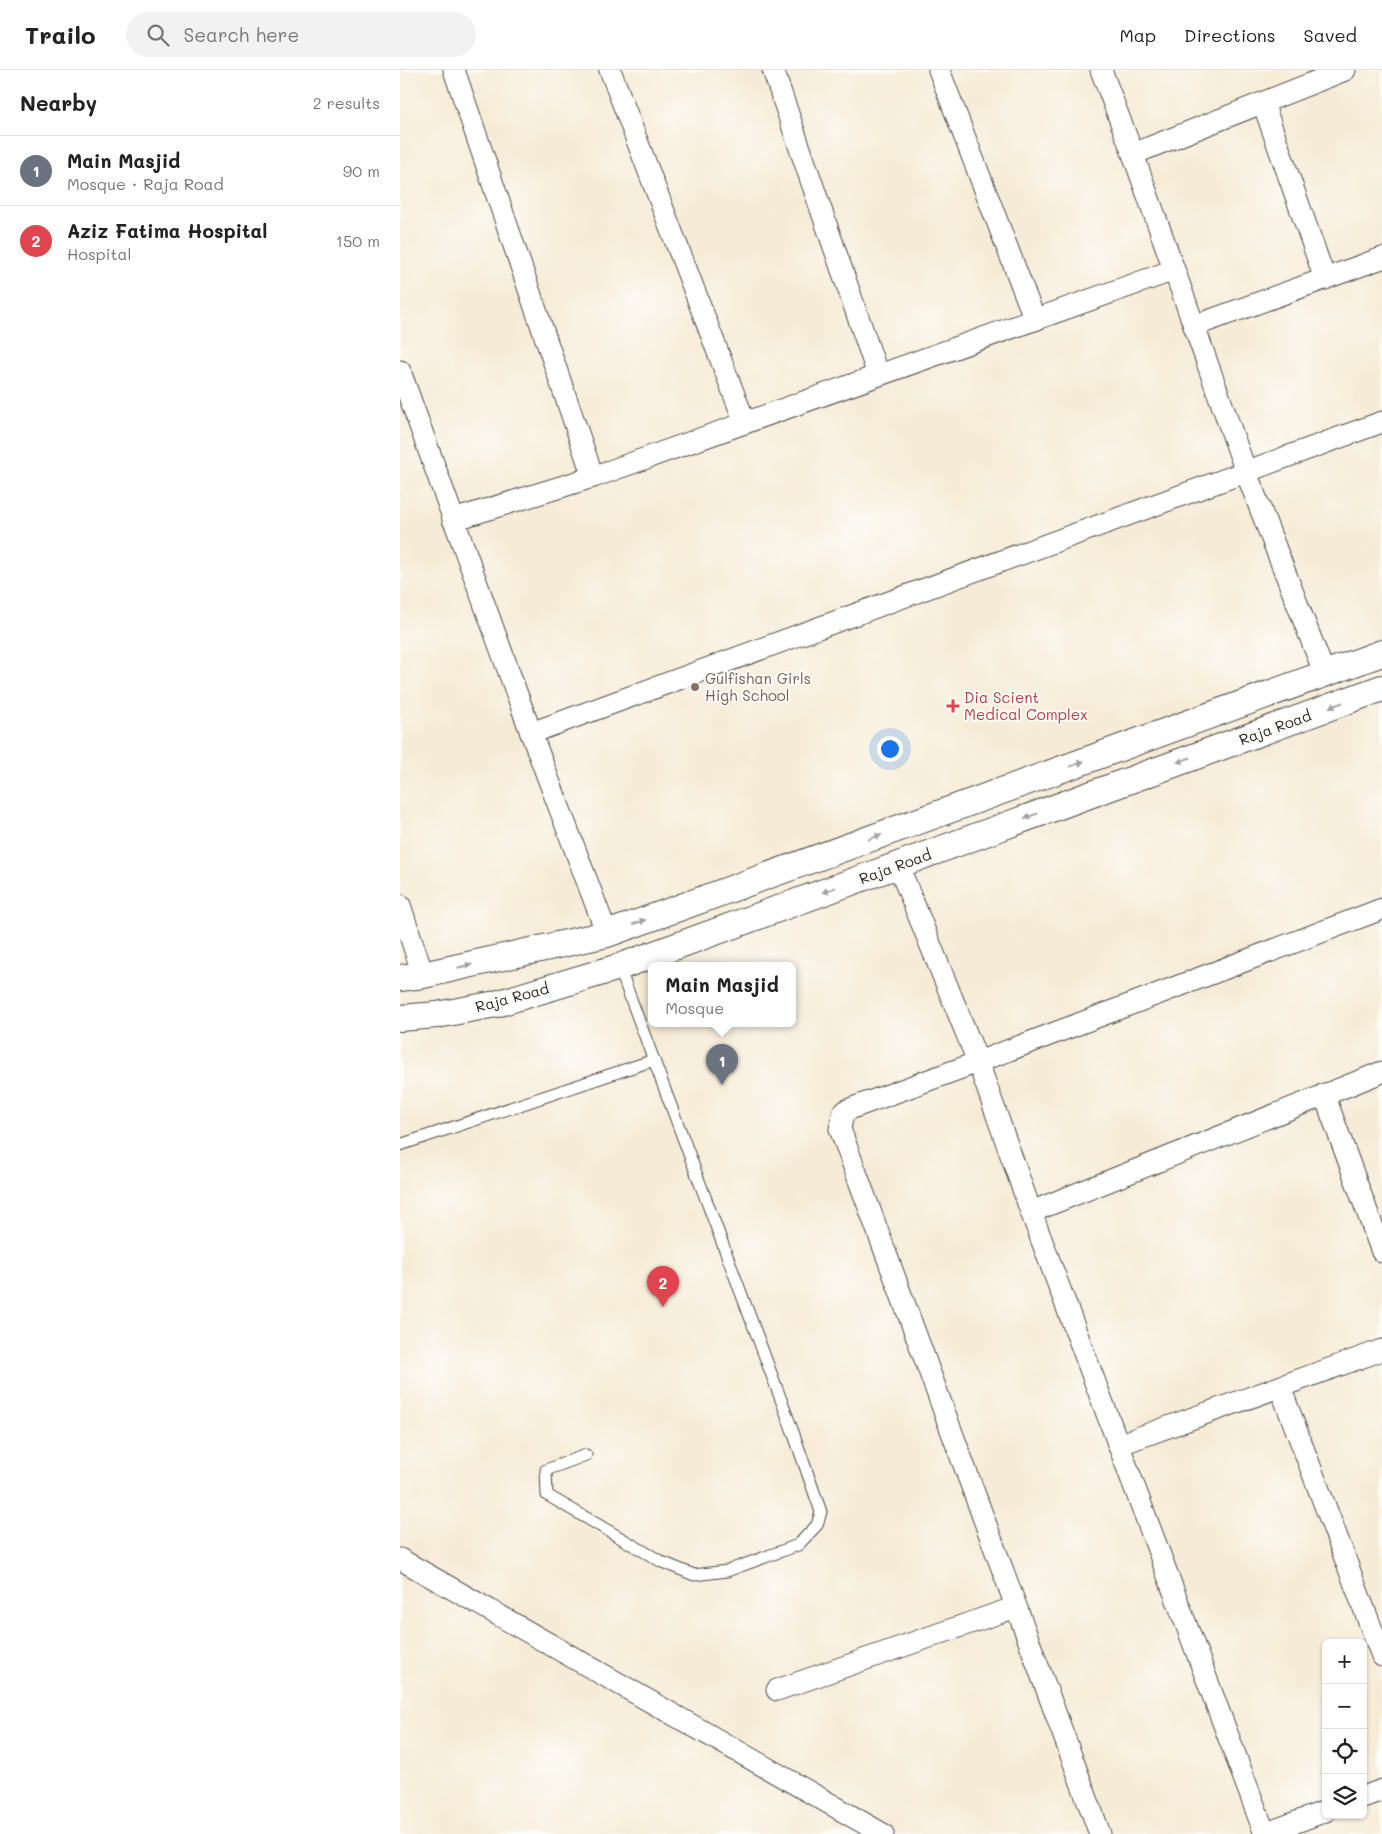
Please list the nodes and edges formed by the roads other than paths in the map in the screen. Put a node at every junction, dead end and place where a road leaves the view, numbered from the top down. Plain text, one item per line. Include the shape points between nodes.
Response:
1 (454, 70) edge
2 (610, 70) edge
3 (773, 70) edge
4 (939, 70) edge
5 (1101, 70) edge
6 (1345, 70) edge
7 (1263, 103) junction
8 (1133, 154) junction
9 (1382, 258) edge
10 (1174, 270) junction
11 (1325, 279) junction
12 (1035, 320) junction
13 (1194, 326) junction
14 (400, 371) edge
15 (878, 375) junction
16 (1382, 422) edge
17 (745, 423) junction
18 (1246, 472) junction
19 (592, 477) junction
20 (453, 520) junction
21 (1382, 654) edge
22 (1325, 675) junction
23 (1382, 688) edge
24 (531, 733) junction
25 (898, 865) junction
26 (400, 905) edge
27 (1382, 909) edge
28 (607, 934) junction
29 (620, 967) junction
30 (412, 976) edge
31 (400, 1018) edge
32 (654, 1060) junction
33 (978, 1062) junction
34 (1382, 1072) edge
35 (1324, 1094) junction
36 (400, 1145) edge
37 (1030, 1212) junction
38 (1382, 1252) edge
39 (1382, 1350) edge
40 (1280, 1387) junction
41 (1118, 1445) junction
42 (586, 1455) dead end
43 (400, 1559) edge
44 (1016, 1607) junction
45 (1382, 1656) edge
46 (777, 1690) dead end
47 (1382, 1790) edge
48 (1367, 1796) edge
49 (1322, 1813) edge
50 (882, 1834) edge
51 (1100, 1834) edge
52 (1265, 1834) edge

1 - 19 street
2 - 17 street
3 - 15 street
4 - 12 street
5 - 8 street
6 - 7 street
7 - 8 street
7 - 11 street
8 - 10 street
9 - 11 street
10 - 12 street
10 - 13 street
11 - 13 street
12 - 15 street
13 - 18 street
14 - 20 street
15 - 17 street
16 - 18 street
17 - 19 street
18 - 22 street
18 - 24 street
19 - 20 street
20 - 24 street
21 - 22 street
28 -> 22 street
23 -> 25 street, Raja Road
24 - 28 street
25 -> 29 street, Raja Road
25 - 33 street
26 - 30 street
27 - 33 street
30 -> 28 street
29 - 31 street, Raja Road via 496,1004
29 - 32 lane
32 - 36 lane
32 - 42 lane via 821,1512 817,1525 798,1546 726,1571 694,1575 662,1562 547,1495 546,1470
33 - 37 street
33 - 44 street via 847,1110 840,1129
34 - 35 street
35 - 37 street
35 - 38 street
37 - 41 street
39 - 40 street
40 - 41 street
40 - 45 street
41 - 52 street
43 - 50 street
44 - 46 street
44 - 51 street
47 - 48 street
49 - 52 street

